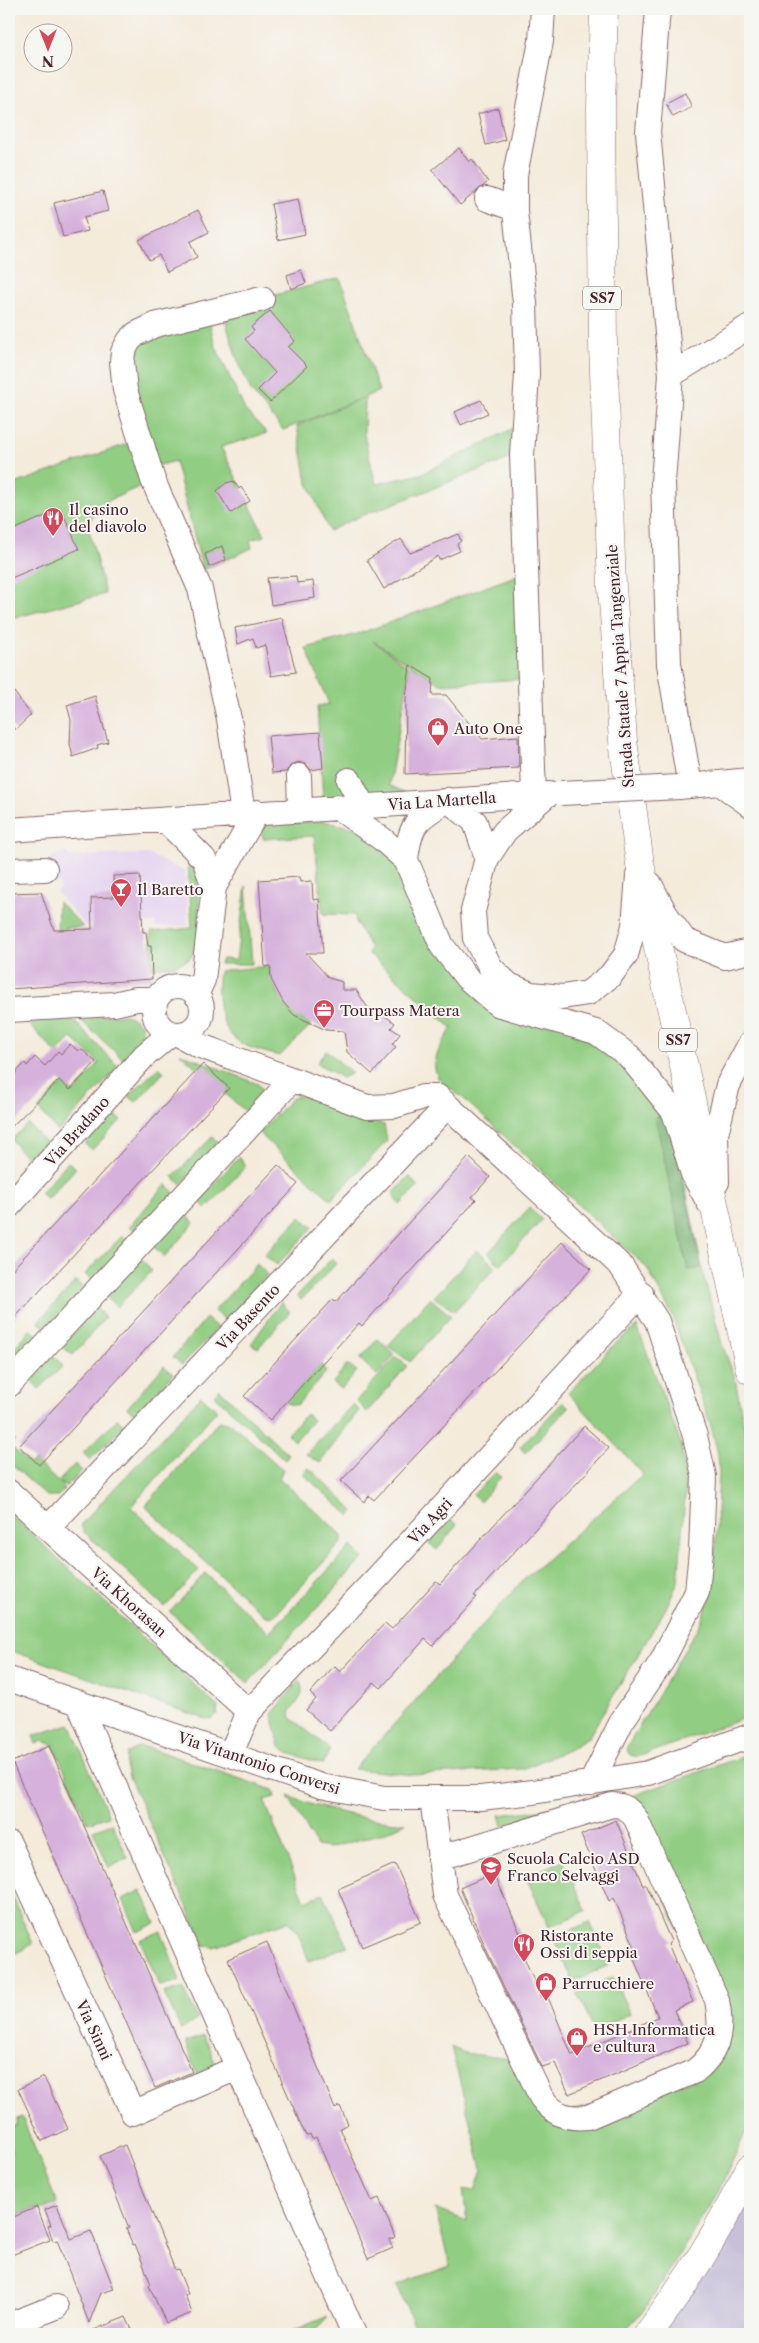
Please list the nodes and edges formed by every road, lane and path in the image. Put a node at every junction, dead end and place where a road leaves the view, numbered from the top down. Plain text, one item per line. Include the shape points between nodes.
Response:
1 (543, 9) edge
2 (604, 9) edge
3 (658, 9) edge
4 (488, 199) dead end
5 (515, 209) junction
6 (262, 299) dead end
7 (750, 326) edge
8 (671, 376) junction
9 (299, 776) dead end
10 (349, 780) dead end
11 (750, 780) edge
12 (721, 784) junction
13 (684, 786) junction
14 (548, 794) junction
15 (448, 800) junction
16 (750, 805) edge
17 (363, 806) junction
18 (337, 807) junction
19 (300, 810) junction
20 (250, 813) junction
21 (165, 820) junction
22 (135, 822) junction
23 (9, 830) edge
24 (9, 846) edge
25 (487, 858) junction
26 (406, 860) junction
27 (640, 864) junction
28 (45, 869) dead end
29 (9, 870) edge
30 (214, 888) junction
31 (750, 951) edge
32 (9, 1010) edge
33 (174, 1013) junction
34 (750, 1044) edge
35 (292, 1080) junction
36 (448, 1106) junction
37 (9, 1206) edge
38 (717, 1216) junction
39 (641, 1293) junction
40 (750, 1370) edge
41 (9, 1385) edge
42 (9, 1492) edge
43 (48, 1528) junction
44 (9, 1679) edge
45 (78, 1702) junction
46 (249, 1712) junction
47 (741, 1739) edge
48 (230, 1755) junction
49 (590, 1783) junction
50 (432, 1799) junction
51 (9, 1843) edge
52 (439, 1858) junction
53 (237, 2068) junction
54 (750, 2168) edge
55 (56, 2307) dead end
56 (9, 2325) edge
57 (354, 2334) edge
58 (648, 2334) edge

1 - 5 street via 541,41 512,157
2 - 27 highway, Strada Statale 7 Appia Tangenziale / SS7 via 601,108 603,345 612,587 623,741
3 - 8 street via 648,132
4 - 5 street
5 - 14 street via 525,303 527,374 519,554
6 - 20 street via 155,325 129,341 122,362 125,390 153,480 200,589
7 - 8 street
8 - 13 street via 663,482 669,664
9 - 19 street
10 - 17 street
11 - 12 street, Via La Martella
12 - 13 street, Via La Martella
12 - 16 street
13 - 14 street, Via La Martella, bridge
14 - 15 street, Via La Martella
14 - 25 street via 505,831
15 - 17 street, Via La Martella
15 - 25 street via 475,822
15 - 26 street via 423,815 409,834
17 - 18 street, Via La Martella
18 - 19 street, Via La Martella
18 - 26 street
19 - 20 street, Via La Martella
20 - 21 street, Via La Martella
20 - 30 street
21 - 22 street, Via La Martella
21 - 30 street via 204,859
22 - 23 street, Via La Martella
22 - 24 street, Via La Martella
25 - 27 street via 473,911 475,938 491,968 509,985 531,994 562,997 588,993 610,976 626,955 634,926
26 - 38 street via 442,946 467,978 497,1004 596,1032 629,1056 674,1112 693,1174
27 - 31 street via 665,913 684,940 725,957
27 - 38 highway, Strada Statale 7 Appia Tangenziale / SS7
28 - 29 street
30 - 33 street, Via Bradano via 203,980
32 - 33 street via 114,1004 136,999
33 - 35 street via 198,1045
33 - 37 street, Via Bradano via 144,1056
34 - 38 street via 728,1085 716,1134
35 - 36 street via 366,1107 394,1106 423,1097 438,1097
35 - 41 street
36 - 39 street via 621,1266
36 - 43 street, Via Basento
38 - 40 highway, Strada Statale 7 Appia Tangenziale
39 - 46 street, Via Agri
39 - 49 street via 657,1321 696,1436 704,1476 702,1551 697,1592 662,1661 622,1721
42 - 43 street, Via Khorasan
43 - 46 street, Via Khorasan
44 - 45 street, Via Vitantonio Conversi
45 - 48 street, Via Vitantonio Conversi
45 - 53 street
46 - 48 street, Via Agri
47 - 49 street, Via Vitantonio Conversi via 648,1773
48 - 50 street, Via Vitantonio Conversi via 321,1786 384,1798
49 - 50 street, Via Vitantonio Conversi via 533,1792
50 - 52 street
51 - 53 street, Via Sinni via 132,2113
52 - 52 street via 445,1895 542,2097 560,2116 573,2119 588,2117 694,2071 707,2061 719,2032 717,2000 630,1811 622,1806 612,1806
53 - 57 street
54 - 58 highway via 722,2223 675,2299
55 - 56 street

